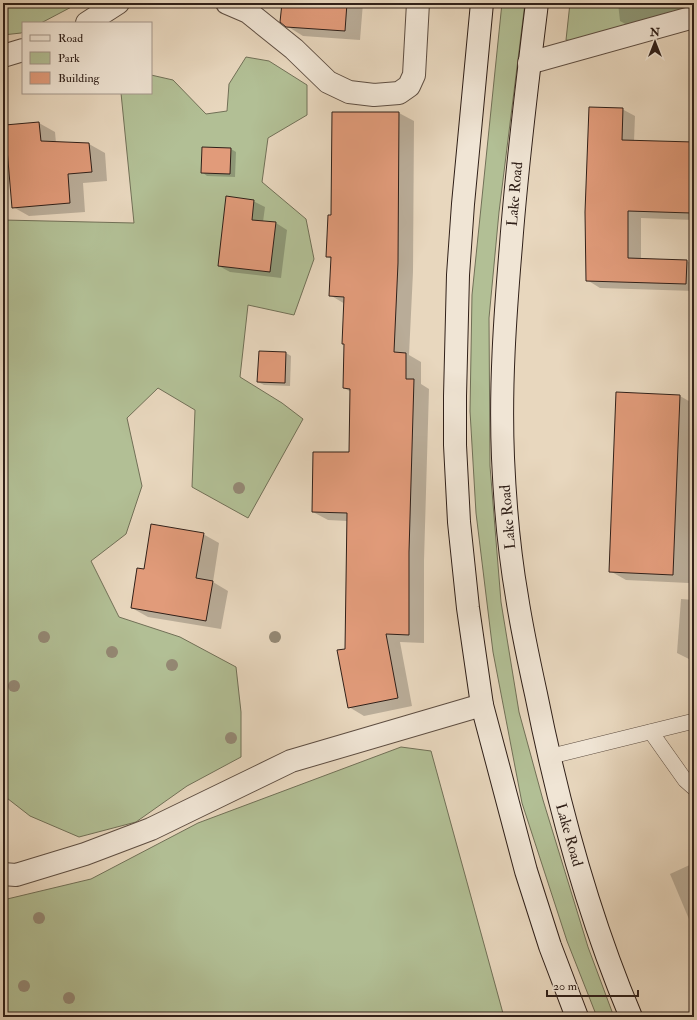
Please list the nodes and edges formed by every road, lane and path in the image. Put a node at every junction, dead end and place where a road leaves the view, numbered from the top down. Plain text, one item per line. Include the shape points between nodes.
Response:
1 (118, 3) edge
2 (227, 3) edge
3 (418, 3) edge
4 (482, 3) edge
5 (537, 3) edge
6 (694, 17) edge
7 (89, 22) edge
8 (22, 50) edge
9 (3, 56) edge
10 (529, 62) junction
11 (482, 705) junction
12 (694, 721) edge
13 (651, 732) junction
14 (548, 757) junction
15 (694, 788) edge
16 (3, 874) edge
17 (577, 1017) edge
18 (631, 1017) edge

1 - 7 main road
2 - 3 main road via 248,12 328,82 349,92 374,95 399,93 409,86 414,75
4 - 11 main road via 463,204 454,396 459,522
5 - 10 main road, Lake Road
6 - 10 main road
8 - 9 main road
10 - 14 main road, Lake Road via 507,284 503,365 503,457 517,597
11 - 16 main road via 291,761 144,831 37,869 16,875
11 - 17 main road via 526,871 550,946
12 - 13 lane
13 - 14 lane
13 - 15 lane via 685,780
14 - 18 main road, Lake Road via 574,857

